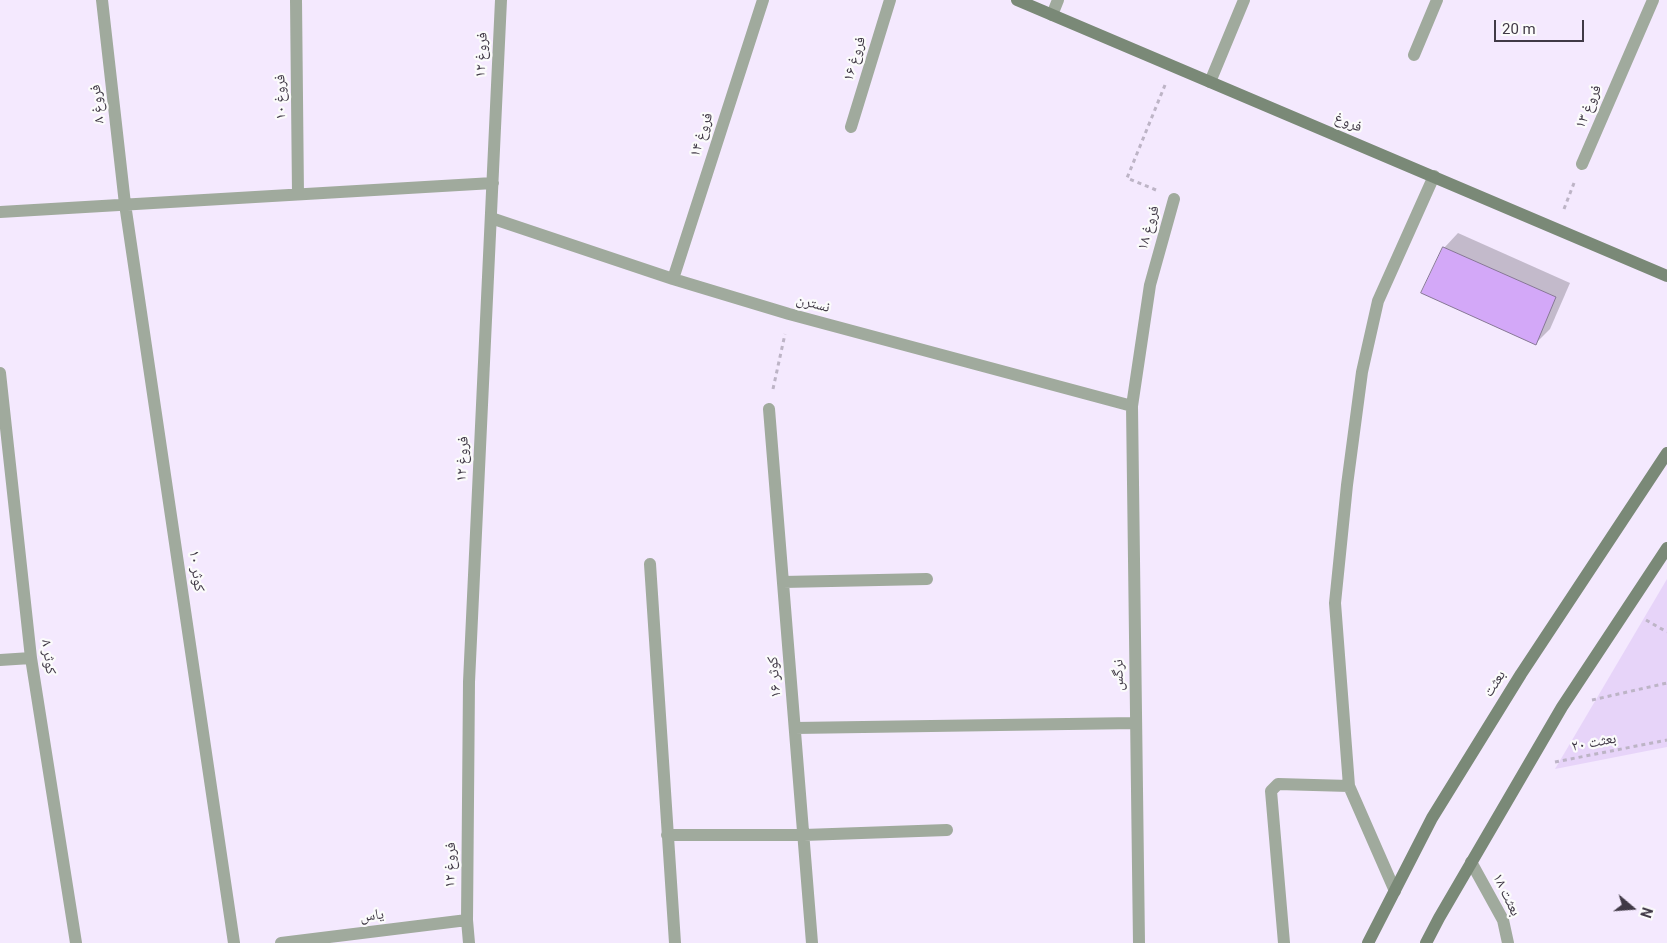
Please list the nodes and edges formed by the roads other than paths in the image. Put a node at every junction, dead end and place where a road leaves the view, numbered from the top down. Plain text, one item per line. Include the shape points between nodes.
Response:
1 (102, 0) edge
2 (296, 0) edge
3 (501, 0) edge
4 (763, 0) edge
5 (890, 0) edge
6 (1017, 0) edge
7 (1058, 0) edge
8 (1244, 0) edge
9 (1437, 0) edge
10 (1652, 0) edge
11 (1052, 15) junction
12 (1414, 55) dead end
13 (1210, 82) junction
14 (852, 127) dead end
15 (1582, 164) road end
16 (1434, 176) junction
17 (493, 183) junction
18 (298, 194) junction
19 (1174, 199) road end
20 (125, 204) junction
21 (0, 212) edge
22 (491, 218) junction
23 (1667, 276) edge
24 (673, 279) junction
25 (0, 373) edge
26 (1132, 406) junction
27 (769, 409) road end
28 (1667, 453) edge
29 (1667, 548) edge
30 (650, 564) dead end
31 (927, 579) dead end
32 (783, 582) junction
33 (31, 658) junction
34 (0, 660) edge
35 (1136, 724) junction
36 (795, 728) junction
37 (1349, 786) junction
38 (947, 830) dead end
39 (667, 835) junction
40 (804, 835) junction
41 (1471, 862) junction
42 (1395, 891) junction
43 (467, 920) junction
44 (76, 943) edge
45 (234, 943) edge
46 (281, 943) edge
47 (469, 943) edge
48 (675, 943) edge
49 (812, 943) edge
50 (1140, 943) edge
51 (1284, 943) edge
52 (1368, 943) edge
53 (1426, 943) edge
54 (1508, 943) edge

1 - 20 street, فروغ ۸
2 - 18 street, فروغ ۱۰
3 - 17 street, فروغ ۱۲
4 - 24 street, فروغ ۱۴
5 - 14 street, فروغ ۱۶
6 - 11 main road, فروغ
7 - 11 street
8 - 13 street
9 - 12 street
10 - 15 street, فروغ ۱۳
11 - 13 main road, فروغ
13 - 16 main road, فروغ
16 - 23 main road, فروغ
16 - 37 street via 1378,301 1362,372 1335,603
17 - 18 street
17 - 22 street, فروغ ۱۲
18 - 20 street
19 - 26 street, فروغ ۱۸ via 1150,285
20 - 21 street
20 - 45 street, کوثر ۱۰
22 - 24 street, نسترن
22 - 43 street, فروغ ۱۲ via 469,682
24 - 26 street, نسترن via 789,314
25 - 33 street, کوثر ۸
26 - 35 street, نرگس
27 - 32 street, کوثر ۱۶
28 - 42 main road, بعثت via 1521,674 1432,818
29 - 41 main road via 1562,707
30 - 39 street
31 - 32 street
32 - 36 street, کوثر ۱۶
33 - 34 street
33 - 44 street, کوثر ۸
35 - 36 street
35 - 50 street, نرگس
36 - 40 street, کوثر ۱۶
37 - 42 street
37 - 51 street via 1278,784 1271,791
38 - 40 street
39 - 40 street
39 - 48 street
40 - 49 street, کوثر ۱۶
41 - 53 main road
41 - 54 street, بعثت ۱۸ via 1503,920
42 - 52 main road, بعثت
43 - 46 street, یاس
43 - 47 street, فروغ ۱۲

